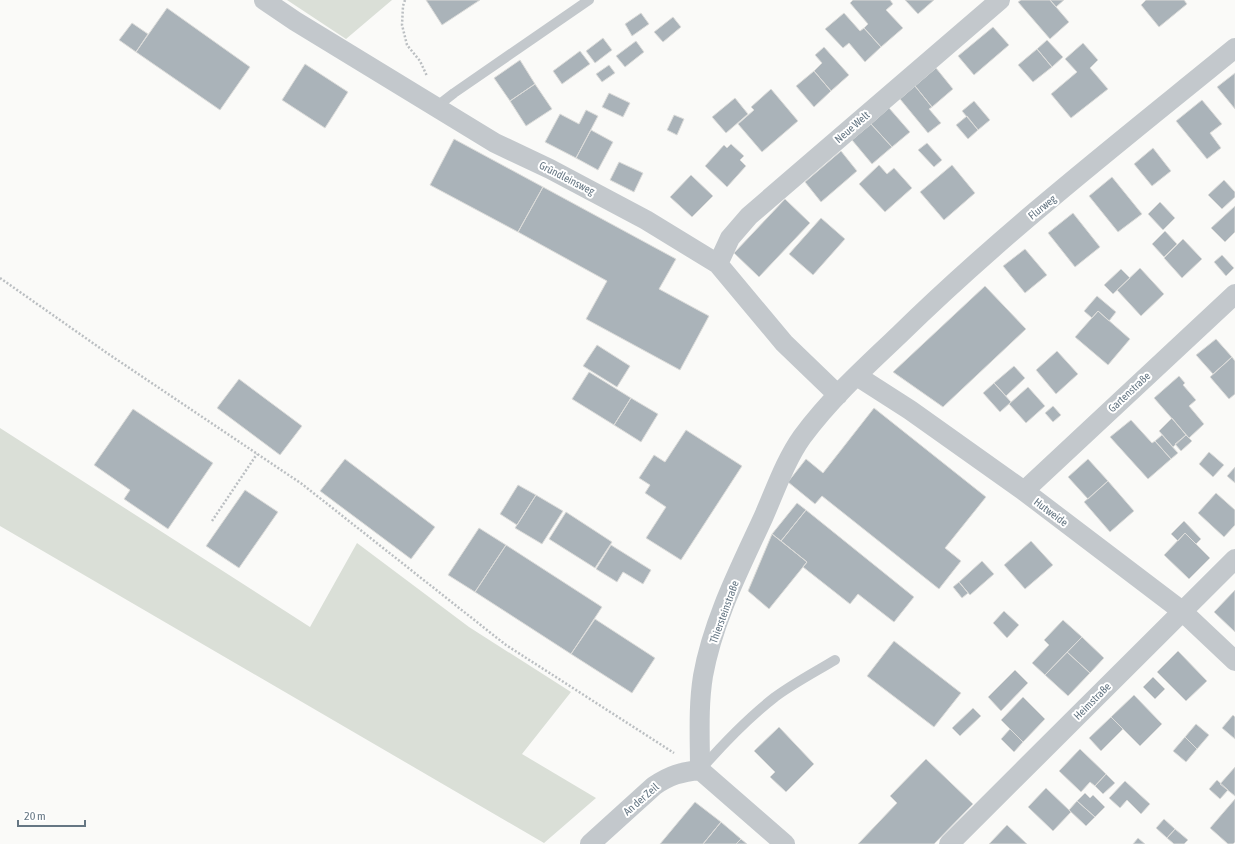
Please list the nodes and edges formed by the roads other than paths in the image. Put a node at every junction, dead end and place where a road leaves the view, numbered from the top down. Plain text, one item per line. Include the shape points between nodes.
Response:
1 (264, 0) edge
2 (589, 0) edge
3 (1000, 0) edge
4 (1235, 48) edge
5 (430, 104) junction
6 (718, 264) junction
7 (1235, 294) edge
8 (857, 376) junction
9 (838, 395) junction
10 (1024, 491) junction
11 (1235, 559) edge
12 (1182, 611) junction
13 (835, 660) dead end
14 (1235, 661) edge
15 (700, 770) junction
16 (590, 844) edge
17 (785, 844) edge
18 (949, 844) edge

1 - 5 street, Gründleinsweg
2 - 5 lane via 454,93
3 - 6 street, Neue Welt via 749,216 730,238
4 - 8 street, Flurweg via 998,244 930,304
5 - 6 street, Gründleinsweg via 495,143 646,220
6 - 9 street, Gründleinsweg via 784,343
7 - 10 street, Gartenstraße
8 - 9 street, Thiersteinstraße
8 - 10 street, Hutweide via 910,410
9 - 15 street, Thiersteinstraße via 800,439 732,586 703,676
10 - 12 street, Hutweide
11 - 12 street, Heimstraße
12 - 14 street, Hutweide
12 - 18 street, Heimstraße
13 - 15 lane via 765,706 725,742
15 - 16 street, An der Zeil via 679,772 665,778
15 - 17 street

